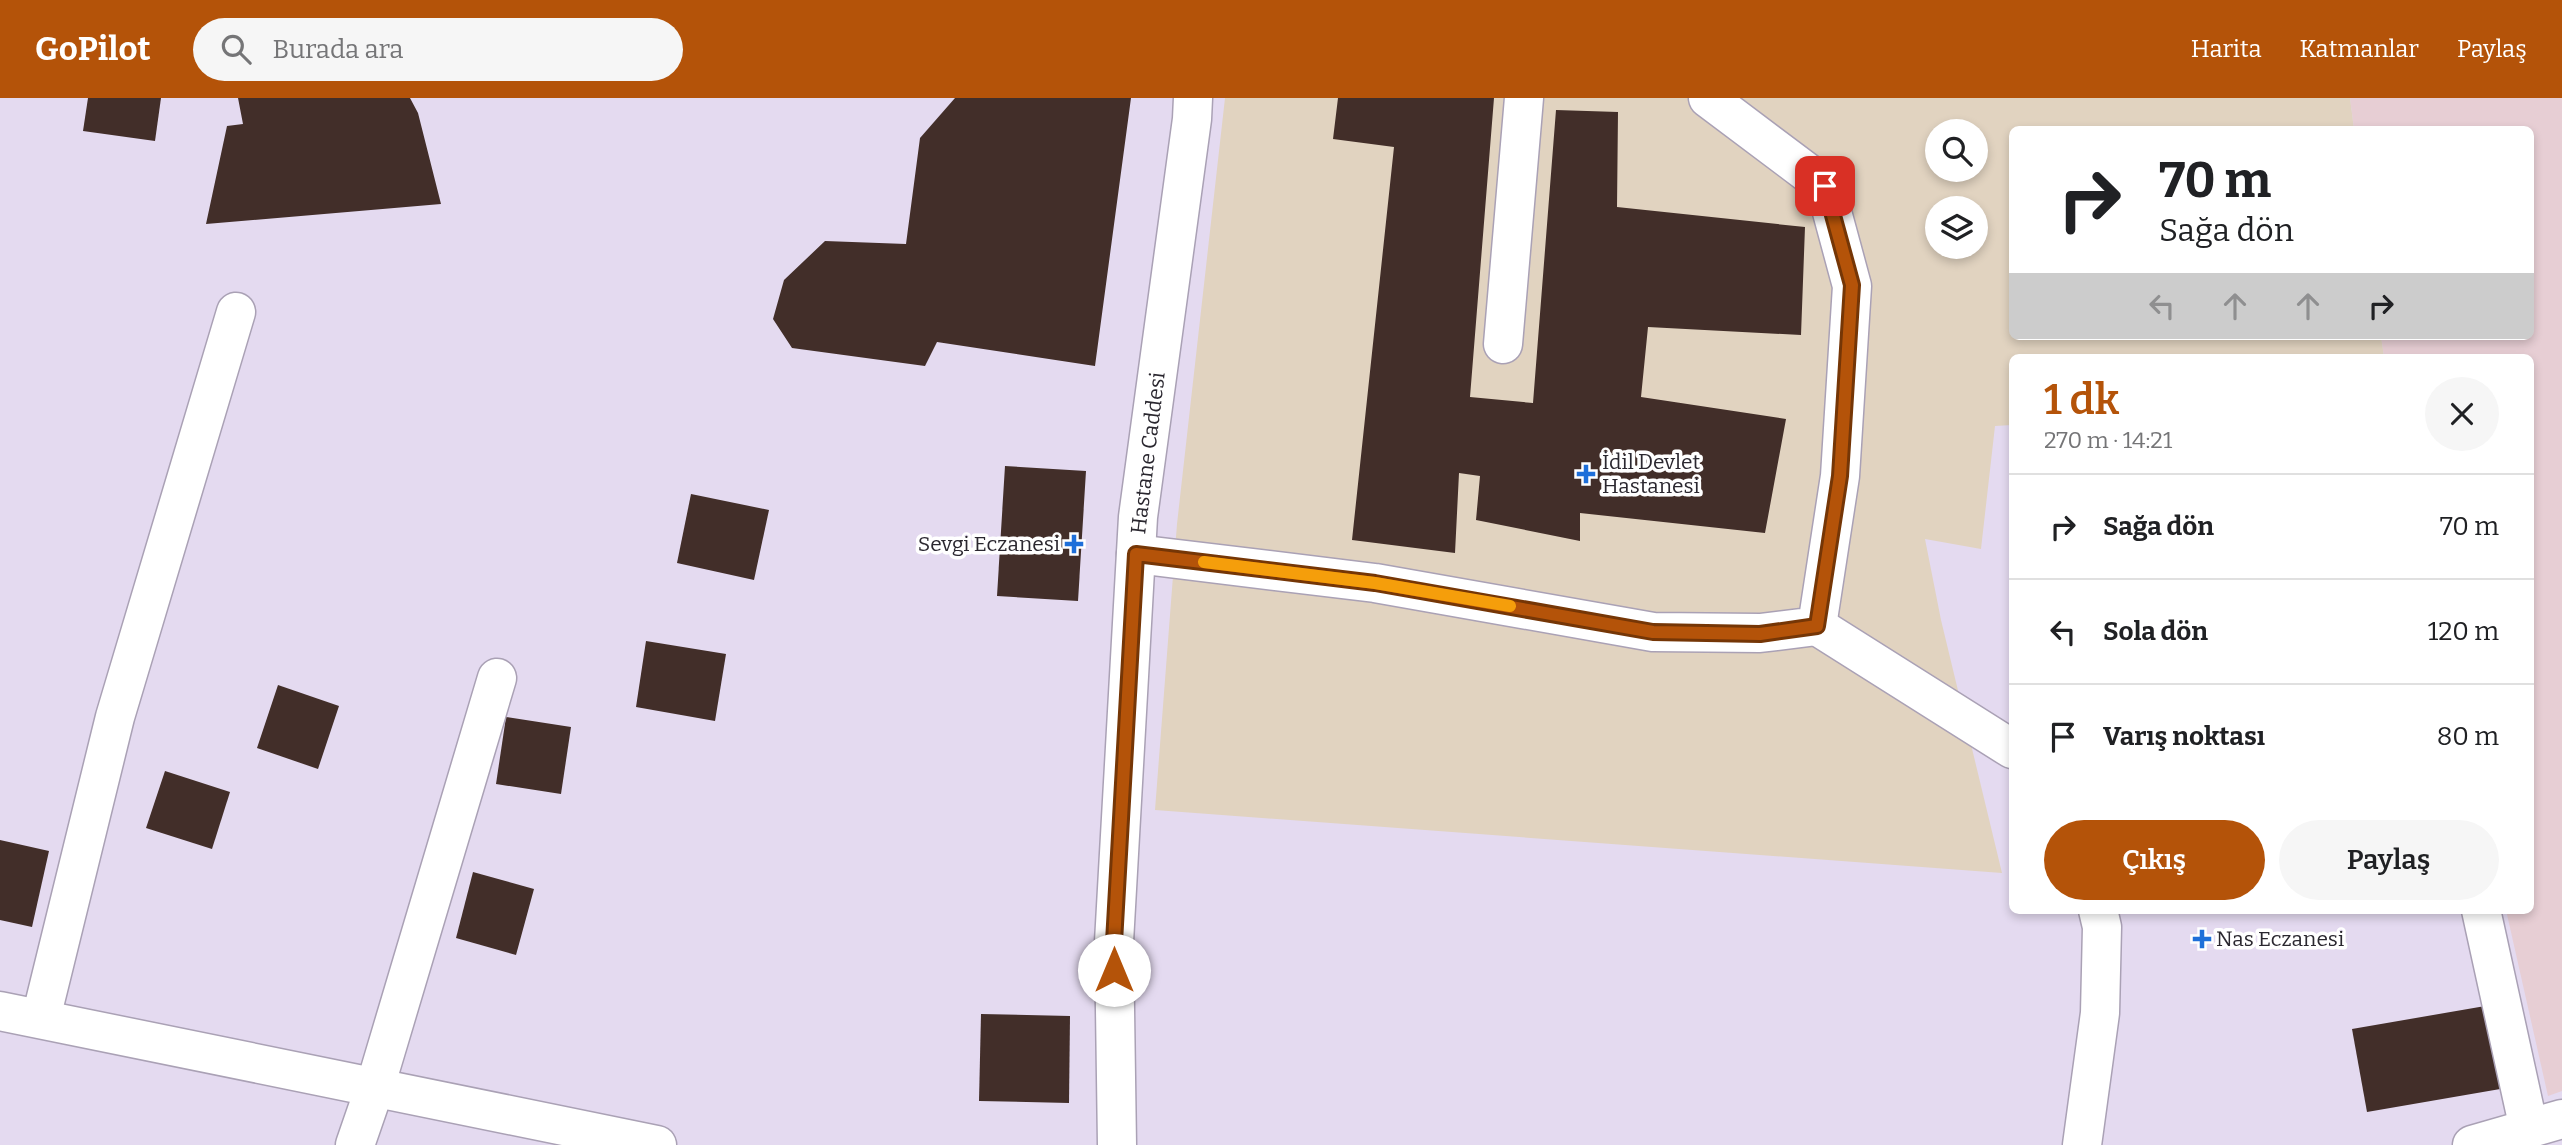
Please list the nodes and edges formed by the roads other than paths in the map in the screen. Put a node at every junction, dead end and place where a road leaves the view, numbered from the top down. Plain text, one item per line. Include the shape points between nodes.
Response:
1 (1192, 98) edge
2 (1524, 98) edge
3 (1708, 98) edge
4 (236, 312) dead end
5 (1503, 344) dead end
6 (1136, 554) junction
7 (1817, 626) junction
8 (497, 678) dead end
9 (2009, 747) edge
10 (2099, 914) edge
11 (2482, 914) edge
12 (0, 1011) edge
13 (41, 1018) junction
14 (375, 1087) junction
15 (2546, 1124) edge
16 (355, 1145) edge
17 (657, 1145) edge
18 (1117, 1145) edge
19 (2082, 1145) edge
20 (2472, 1145) edge

1 - 6 street, Hastane Caddesi
2 - 5 street
3 - 7 street via 1825,186 1852,285 1840,476
4 - 13 street via 115,717
6 - 7 street via 1375,583 1653,632 1760,634
6 - 18 street, Hastane Caddesi via 1114,942
7 - 9 street
8 - 14 street
10 - 19 street via 2099,1013
11 - 15 street
12 - 13 street
13 - 14 street
14 - 16 street
14 - 17 street
15 - 20 street

